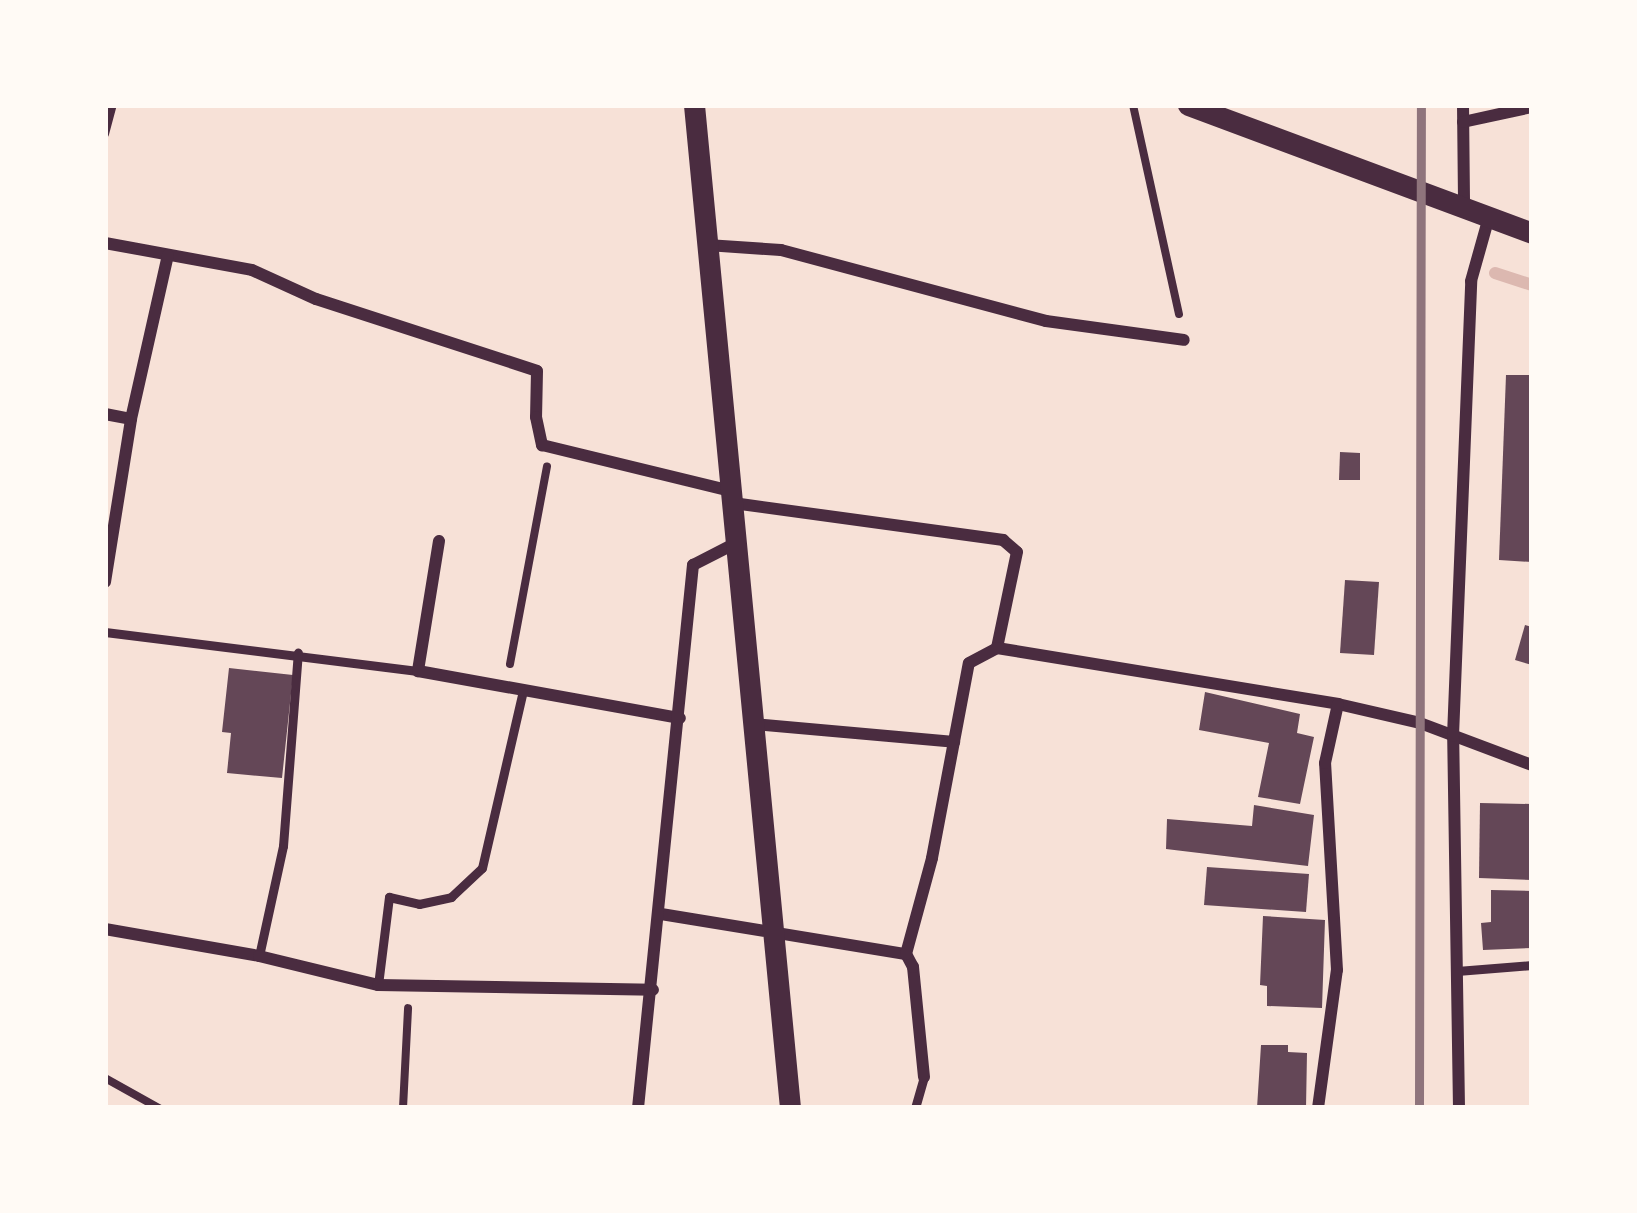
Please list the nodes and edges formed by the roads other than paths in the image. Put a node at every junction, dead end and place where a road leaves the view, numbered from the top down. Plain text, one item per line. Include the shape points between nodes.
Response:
1 (694, 105) edge
2 (1188, 105) edge
3 (1463, 105) edge
4 (1532, 107) edge
5 (1463, 122) junction
6 (1464, 208) junction
7 (1489, 217) junction
8 (1532, 233) edge
9 (105, 243) edge
10 (707, 245) junction
11 (168, 255) junction
12 (1184, 340) road end
13 (105, 414) edge
14 (131, 419) junction
15 (732, 497) junction
16 (439, 541) dead end
17 (736, 544) junction
18 (105, 582) edge
19 (105, 632) edge
20 (997, 647) junction
21 (298, 653) junction
22 (418, 671) junction
23 (523, 690) junction
24 (1338, 704) junction
25 (680, 718) junction
26 (754, 724) junction
27 (1453, 736) junction
28 (954, 742) junction
29 (1532, 765) edge
30 (661, 914) junction
31 (105, 929) edge
32 (774, 932) junction
33 (906, 954) junction
34 (259, 956) junction
35 (1532, 965) edge
36 (1457, 971) junction
37 (378, 986) junction
38 (653, 990) junction
39 (924, 1077) joint
40 (638, 1108) edge
41 (790, 1108) edge
42 (915, 1108) edge
43 (1318, 1108) edge
44 (1459, 1108) edge

1 - 10 street
2 - 6 street
3 - 5 street
4 - 5 street
5 - 6 street
6 - 7 street
7 - 8 street
7 - 27 street via 1471,281
9 - 11 street
10 - 12 street via 781,250 1046,321
10 - 15 street
11 - 14 street
11 - 15 street via 253,270 316,299 537,371 542,445
13 - 14 street
14 - 18 street
15 - 17 street
15 - 20 street via 1003,540 1017,552
16 - 22 street
17 - 25 street via 693,565
17 - 26 street
19 - 21 lane
20 - 24 street
20 - 28 street via 969,663
21 - 22 lane
21 - 34 lane via 283,846
22 - 23 street
23 - 25 street
23 - 37 lane via 482,868 451,897 419,904 389,897
24 - 27 street
24 - 43 street via 1325,763 1337,970
25 - 30 street
26 - 28 street
26 - 32 street
27 - 29 street
27 - 36 street
28 - 33 street
30 - 32 street
30 - 38 street
31 - 34 street
32 - 33 street
32 - 41 street
33 - 39 street
34 - 37 street
35 - 36 lane
36 - 44 street
37 - 38 street
38 - 40 street
39 - 42 lane

